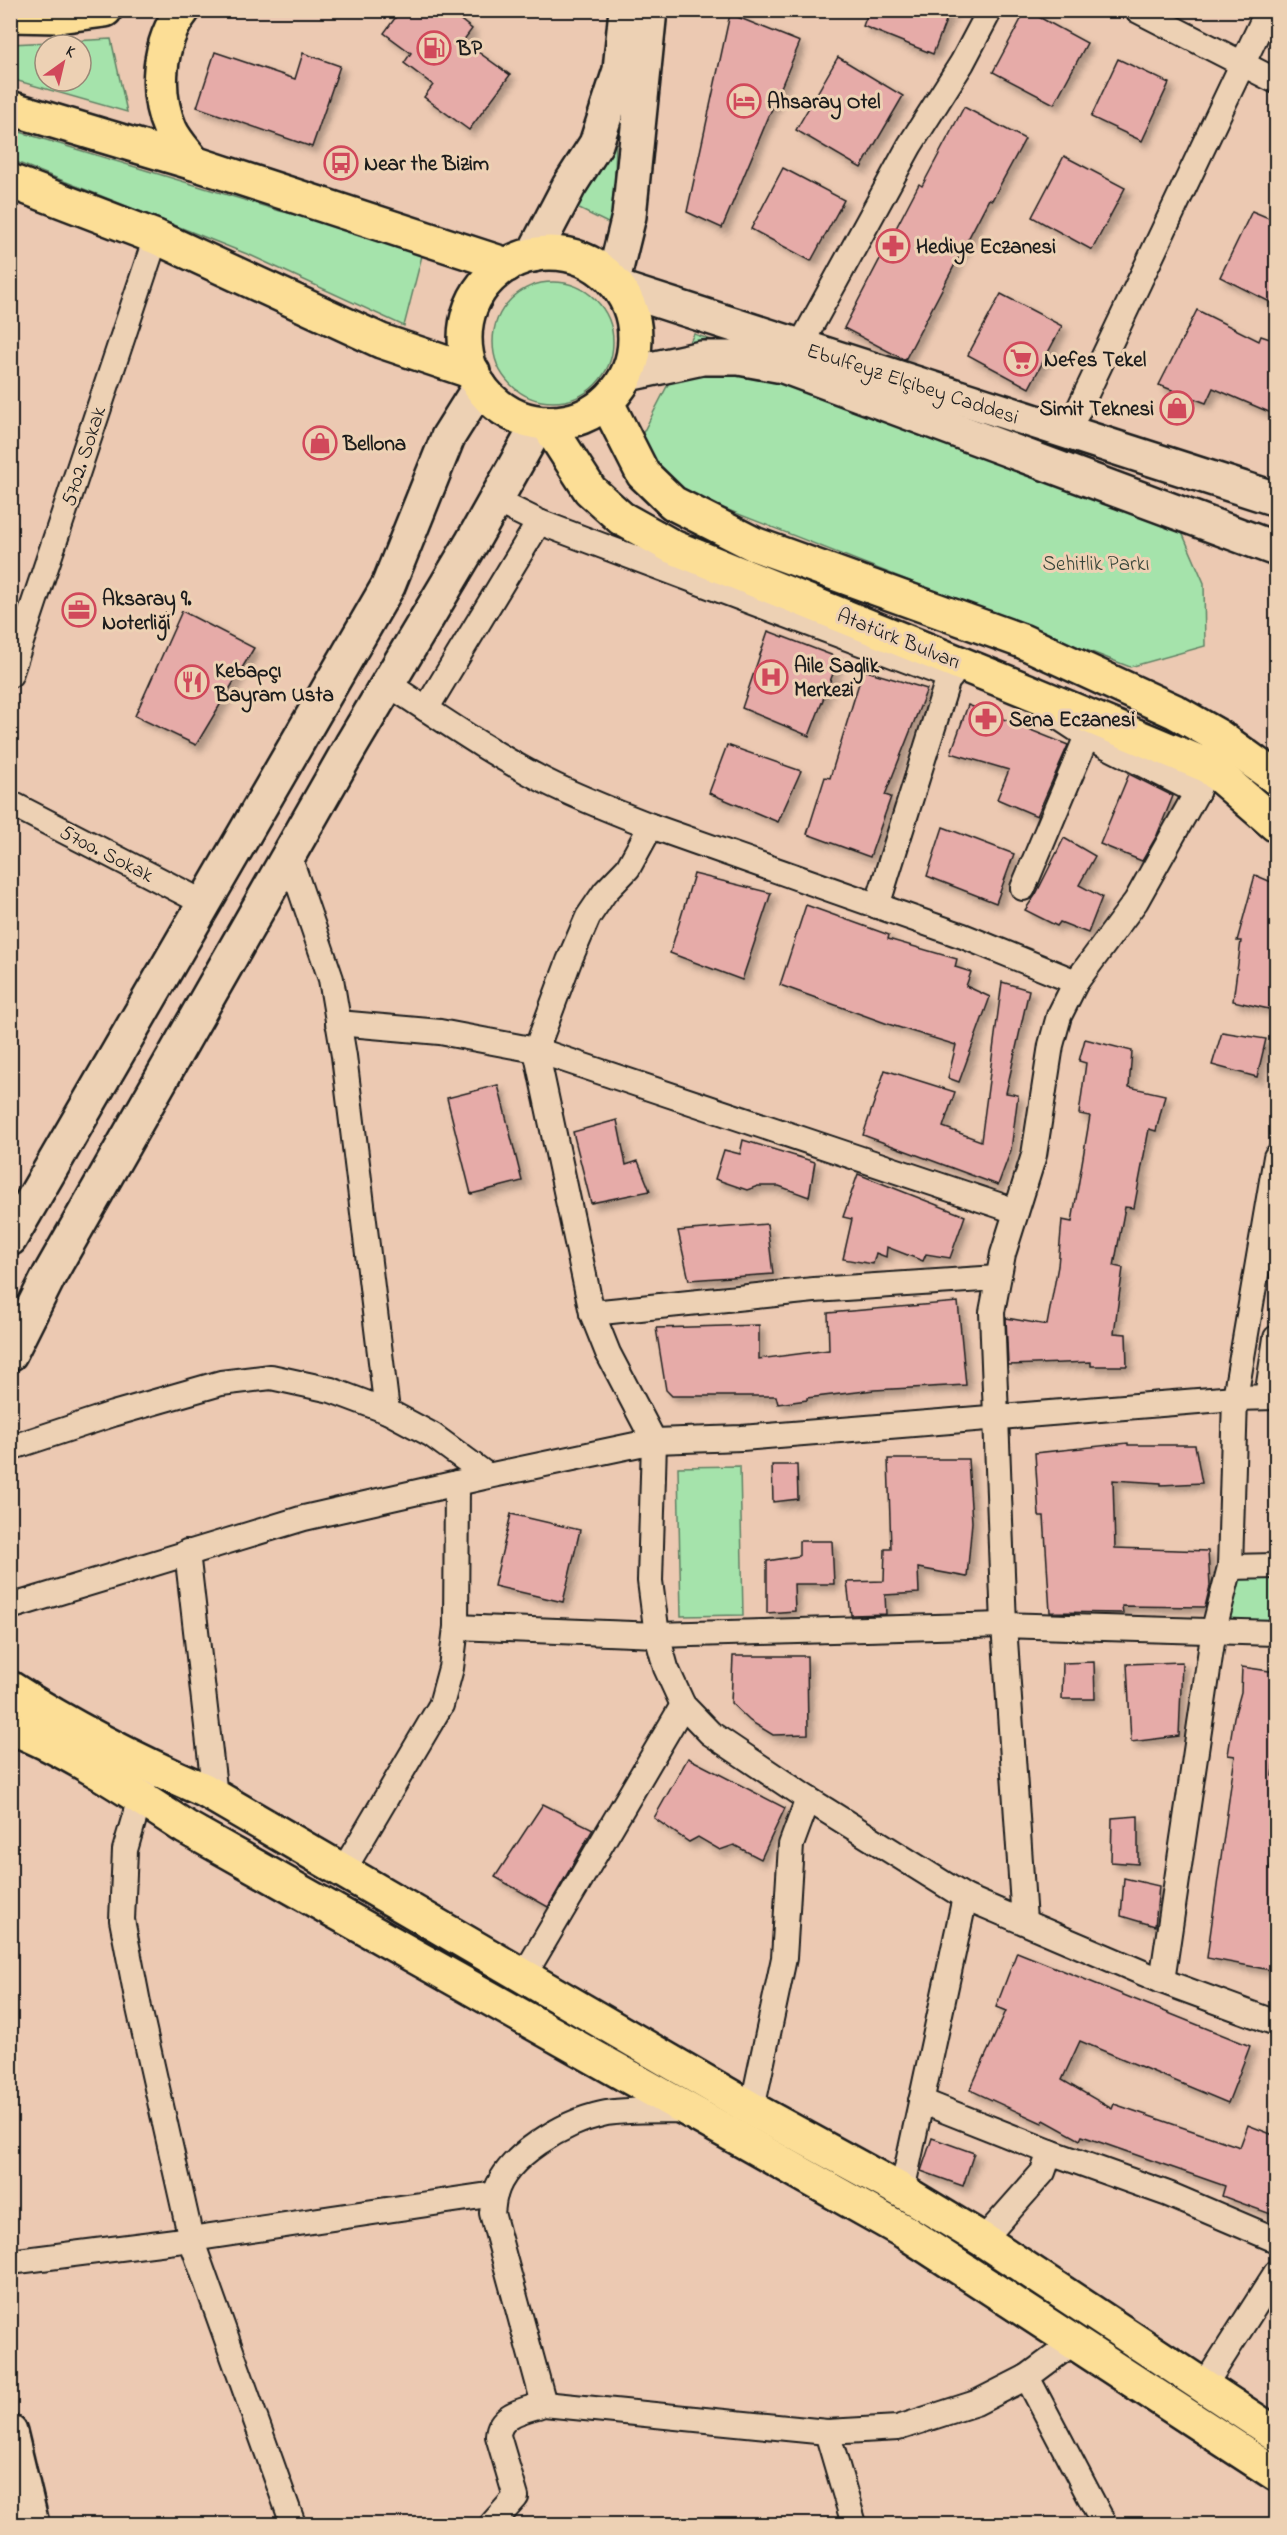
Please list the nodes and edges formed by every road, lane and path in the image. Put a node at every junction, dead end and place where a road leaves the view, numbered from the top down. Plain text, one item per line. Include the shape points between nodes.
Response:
1 (105, 10) edge
2 (183, 10) edge
3 (626, 10) edge
4 (650, 10) edge
5 (990, 10) edge
6 (1137, 10) edge
7 (1268, 10) edge
8 (10, 15) edge
9 (1241, 63) junction
10 (1276, 81) edge
11 (10, 108) edge
12 (194, 163) junction
13 (10, 181) edge
14 (156, 237) junction
15 (520, 260) junction
16 (616, 285) junction
17 (800, 346) junction
18 (628, 374) junction
19 (476, 379) junction
20 (607, 403) junction
21 (1077, 412) dead end
22 (543, 423) junction
23 (1276, 499) edge
24 (494, 500) junction
25 (539, 522) junction
26 (1276, 549) edge
27 (10, 675) edge
28 (949, 676) junction
29 (388, 684) junction
30 (426, 709) junction
31 (1087, 736) junction
32 (1218, 736) junction
33 (1276, 778) edge
34 (1203, 779) junction
35 (10, 803) edge
36 (1276, 825) edge
37 (651, 826) junction
38 (289, 856) junction
39 (1023, 888) dead end
40 (204, 903) junction
41 (877, 906) junction
42 (1076, 982) junction
43 (338, 1023) junction
44 (536, 1050) junction
45 (1276, 1157) edge
46 (1016, 1211) junction
47 (10, 1239) edge
48 (998, 1278) junction
49 (592, 1313) junction
50 (1276, 1338) edge
51 (10, 1354) edge
52 (1272, 1397) edge
53 (1235, 1398) junction
54 (387, 1411) junction
55 (995, 1418) junction
56 (654, 1441) junction
57 (10, 1448) edge
58 (488, 1476) junction
59 (457, 1483) junction
60 (187, 1552) junction
61 (1276, 1566) edge
62 (1230, 1567) junction
63 (10, 1607) edge
64 (1004, 1625) junction
65 (456, 1627) junction
66 (1214, 1629) junction
67 (1276, 1633) edge
68 (657, 1635) junction
69 (10, 1688) edge
70 (683, 1705) junction
71 (10, 1727) edge
72 (151, 1767) junction
73 (215, 1796) junction
74 (139, 1797) junction
75 (808, 1799) junction
76 (343, 1871) junction
77 (965, 1898) junction
78 (1024, 1921) junction
79 (523, 1977) junction
80 (1162, 1982) junction
81 (1276, 2023) edge
82 (921, 2101) junction
83 (752, 2109) junction
84 (686, 2110) junction
85 (800, 2136) junction
86 (1050, 2152) junction
87 (785, 2165) junction
88 (902, 2191) junction
89 (495, 2194) junction
90 (191, 2239) junction
91 (983, 2240) junction
92 (1276, 2240) edge
93 (10, 2262) edge
94 (1276, 2273) edge
95 (1074, 2342) junction
96 (1027, 2377) junction
97 (1204, 2386) junction
98 (544, 2404) junction
99 (10, 2432) edge
100 (827, 2432) junction
101 (1276, 2434) edge
102 (1276, 2474) edge
103 (32, 2524) edge
104 (293, 2524) edge
105 (492, 2524) edge
106 (854, 2524) edge
107 (1104, 2524) edge

1 - 8 main road via 58,16
2 - 12 main road via 163,50 161,94 170,130
3 - 15 main road via 620,70 596,144
4 - 16 main road via 629,216
5 - 17 street via 910,145
6 - 9 street
7 - 9 street
9 - 10 street
9 - 21 street
11 - 12 main road
12 - 15 main road
13 - 14 main road
14 - 19 main road via 381,341
14 - 27 street, 5702. Sokak
15 - 16 main road via 555,253 576,258 596,267
15 - 19 main road via 492,276 481,289 467,321 465,338
16 - 17 main road, Ebulfeyz Elçibey Caddesi
16 - 18 main road via 628,303 635,330 634,357
17 - 23 main road, Ebulfeyz Elçibey Caddesi
18 - 20 main road
18 - 26 main road, Ebulfeyz Elçibey Caddesi via 702,358 739,358 783,366
19 - 22 main road via 506,411
19 - 40 main road via 448,436 388,586
20 - 22 main road via 575,420
20 - 32 main road, Atatürk Bulvarı via 642,474 673,503 754,544 1022,641 1174,711
22 - 24 main road
22 - 34 main road, Atatürk Bulvarı via 590,490 621,518 673,547 1028,691
24 - 25 street
24 - 29 main road
25 - 28 street
25 - 30 street
28 - 31 street via 1048,711
28 - 41 street
29 - 30 street
29 - 38 main road
30 - 37 street via 544,780
31 - 34 street
31 - 39 street
32 - 33 main road, Atatürk Bulvarı
32 - 34 street
34 - 36 main road, Atatürk Bulvarı
34 - 42 street via 1136,901
35 - 40 street, 5700. Sokak
37 - 41 street
37 - 44 street via 628,868 588,917
38 - 43 street via 331,979
38 - 51 main road via 49,1276
40 - 47 main road
41 - 42 street
42 - 46 street via 1059,1016 1051,1046 1034,1155
43 - 44 street via 440,1032
43 - 54 street
44 - 46 street
44 - 49 street
45 - 53 street
46 - 48 street
48 - 49 street via 814,1290
48 - 55 street via 992,1312
49 - 56 street via 608,1353
50 - 52 street
52 - 53 street
53 - 55 street
53 - 62 street
54 - 57 street via 331,1390 271,1377 221,1383
54 - 58 street via 432,1436
55 - 56 street
55 - 64 street
56 - 58 street
56 - 68 street via 650,1581
58 - 59 street
59 - 60 street via 304,1518
59 - 65 street
60 - 63 street
60 - 73 street
61 - 62 street
62 - 66 street
64 - 66 street
64 - 68 street
64 - 78 street
65 - 68 street
65 - 76 street via 441,1706
66 - 67 street
66 - 80 street
68 - 70 street via 666,1668
69 - 72 main road
70 - 75 street via 710,1733
70 - 79 street
71 - 74 main road via 32,1735
72 - 73 main road
72 - 74 street
73 - 76 main road
74 - 84 main road
74 - 90 street via 125,1850 122,1920
75 - 77 street
75 - 83 street via 791,1845 784,1958
76 - 79 main road
77 - 78 street
77 - 82 street
78 - 80 street
79 - 83 main road
80 - 81 street
82 - 86 street
82 - 88 street
83 - 85 main road
84 - 87 main road
84 - 89 street via 602,2114 553,2133 525,2152 504,2176
85 - 87 main road
85 - 88 main road
86 - 91 street via 1043,2172
86 - 92 street via 1168,2194
87 - 95 main road via 905,2232
88 - 91 main road
89 - 90 street
89 - 98 street via 492,2213
90 - 93 street
90 - 104 street
91 - 97 main road
94 - 97 street
95 - 96 street
95 - 102 main road
96 - 100 street via 976,2403 898,2428
96 - 107 street
97 - 101 main road
98 - 100 street
98 - 105 street via 506,2418 498,2427 516,2497
99 - 103 main road
100 - 106 street

